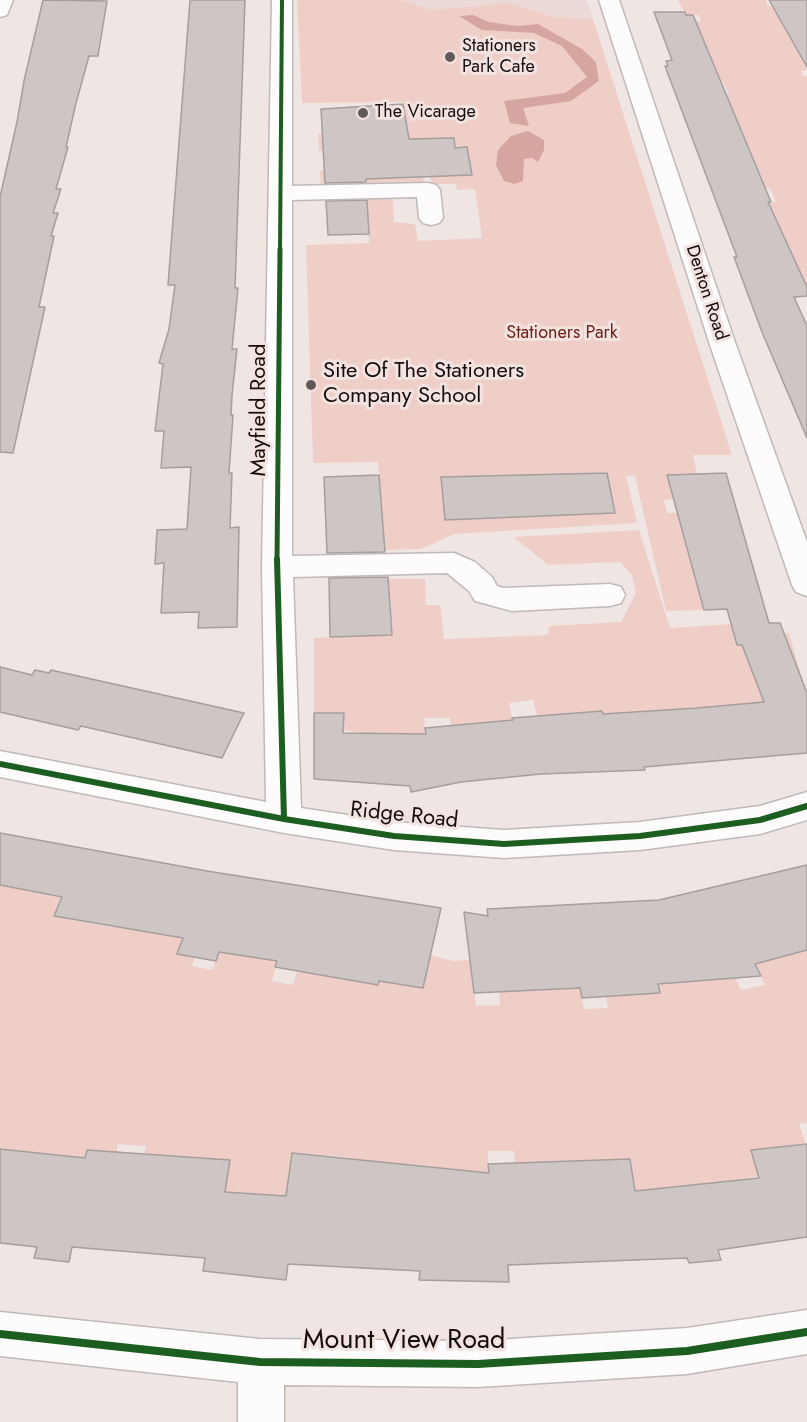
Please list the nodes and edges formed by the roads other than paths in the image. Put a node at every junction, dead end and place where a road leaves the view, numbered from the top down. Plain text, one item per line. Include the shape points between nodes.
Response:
1 (3, 0) edge
2 (282, 0) edge
3 (609, 0) edge
4 (0, 11) edge
5 (280, 192) junction
6 (431, 218) dead end
7 (277, 567) junction
8 (807, 585) edge
9 (610, 595) dead end
10 (0, 764) edge
11 (807, 806) edge
12 (284, 819) junction
13 (807, 1332) edge
14 (0, 1334) edge
15 (260, 1362) junction
16 (261, 1422) edge

1 - 4 street
2 - 5 street, Mayfield Road
3 - 8 street, Denton Road
5 - 6 street via 428,190
5 - 7 street, Mayfield Road
7 - 9 street via 454,563 481,584 486,593 498,598
7 - 12 street, Mayfield Road
10 - 12 street, Ridge Road
11 - 12 street, Ridge Road via 760,820 640,836 504,844 394,836
13 - 15 street, Mount View Road via 687,1352 478,1364
14 - 15 street, Mount View Road
15 - 16 street

